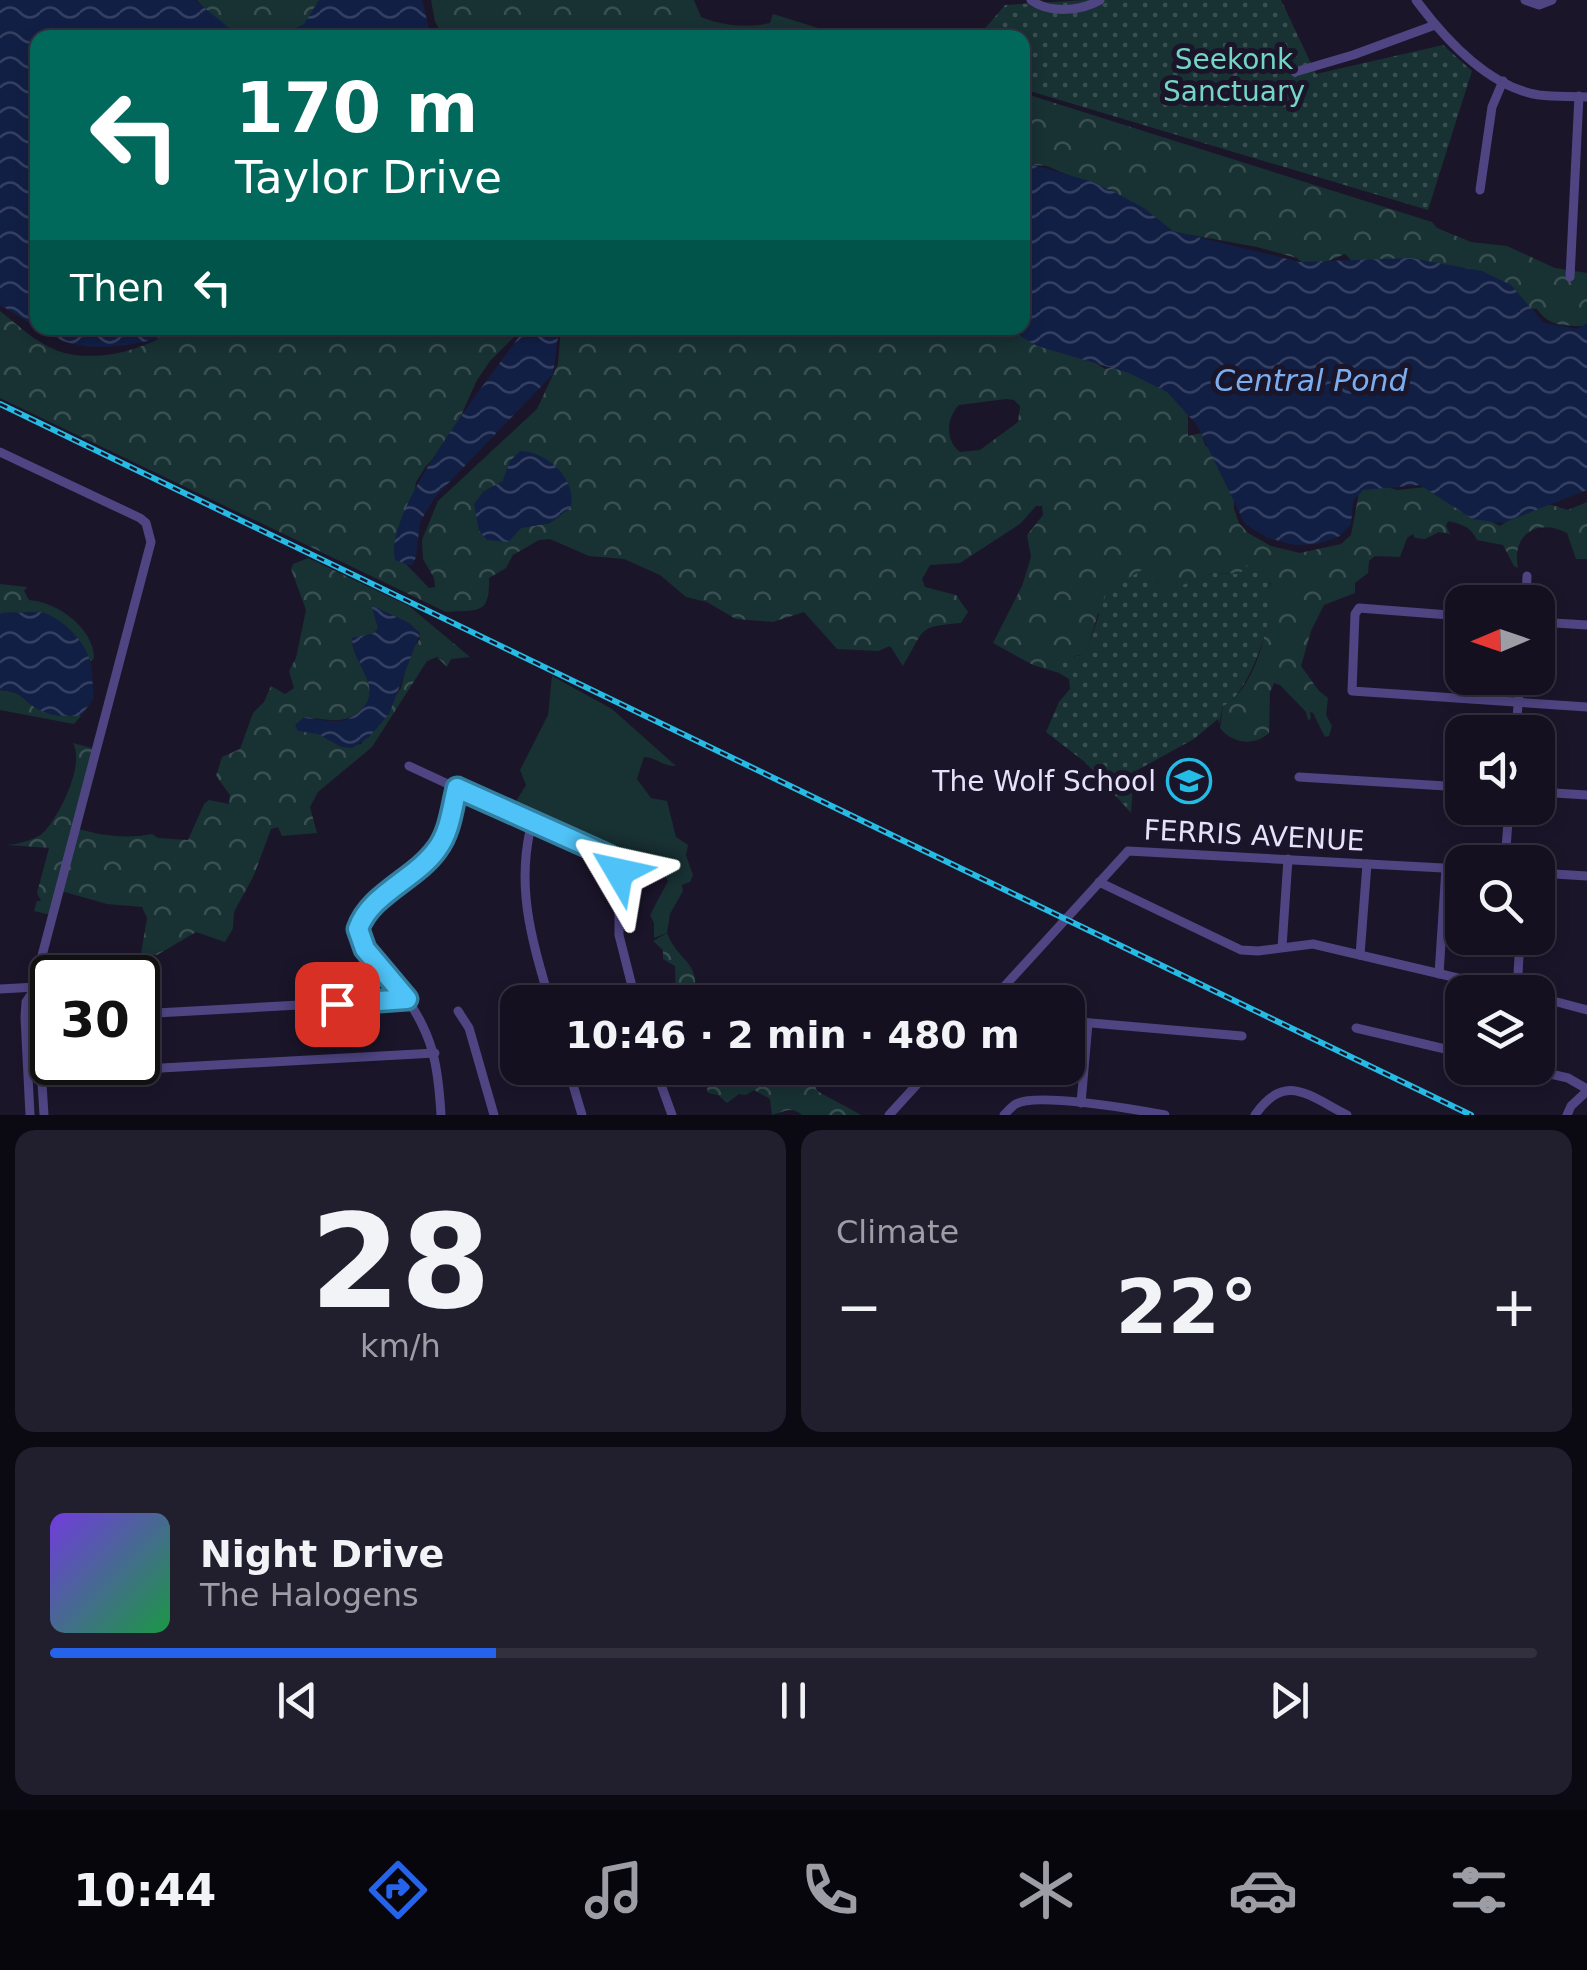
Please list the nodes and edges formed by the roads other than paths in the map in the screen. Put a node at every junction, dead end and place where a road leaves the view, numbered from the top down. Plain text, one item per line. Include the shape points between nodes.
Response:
1 (1031, 0) edge
2 (1100, 0) edge
3 (1416, 0) edge
4 (1526, 0) edge
5 (1552, 0) edge
6 (1435, 25) junction
7 (1295, 72) dead end
8 (1502, 81) junction
9 (1583, 96) edge
10 (1480, 190) dead end
11 (1570, 277) dead end
12 (0, 452) edge
13 (1528, 576) dead end
14 (1527, 585) edge
15 (1445, 615) edge
16 (1555, 623) edge
17 (1587, 625) edge
18 (1519, 695) edge
19 (1519, 703) junction
20 (1587, 707) edge
21 (1518, 715) edge
22 (409, 766) dead end
23 (1299, 778) dead end
24 (1445, 786) edge
25 (457, 788) junction
26 (1555, 793) edge
27 (1587, 796) edge
28 (532, 822) junction
29 (1288, 859) junction
30 (1367, 864) junction
31 (1445, 868) edge
32 (1555, 874) edge
33 (1587, 876) edge
34 (1100, 882) junction
35 (1445, 883) edge
36 (1282, 947) junction
37 (44, 955) edge
38 (1360, 955) junction
39 (1439, 974) junction
40 (1445, 975) edge
41 (545, 985) edge
42 (632, 985) edge
43 (1005, 985) edge
44 (30, 987) edge
45 (0, 989) edge
46 (30, 996) edge
47 (407, 999) junction
48 (1555, 1002) edge
49 (1587, 1010) edge
50 (458, 1012) dead end
51 (160, 1013) edge
52 (1085, 1022) edge
53 (1088, 1022) junction
54 (1356, 1028) dead end
55 (1242, 1036) dead end
56 (1445, 1048) edge
57 (435, 1053) junction
58 (160, 1064) edge
59 (1555, 1075) edge
60 (42, 1085) edge
61 (573, 1085) edge
62 (661, 1085) edge
63 (916, 1085) edge
64 (1587, 1090) edge
65 (1578, 1100) junction
66 (1081, 1104) junction
67 (1331, 1111) edge
68 (30, 1115) edge
69 (44, 1115) edge
70 (441, 1115) edge
71 (494, 1115) edge
72 (582, 1115) edge
73 (672, 1115) edge
74 (889, 1115) edge
75 (1004, 1115) edge
76 (1165, 1115) edge
77 (1255, 1115) edge
78 (1347, 1115) edge
79 (1567, 1115) edge
80 (1579, 1115) edge

1 - 2 street via 1070,9
3 - 6 street
4 - 5 street via 1538,6
6 - 7 street
6 - 8 street
8 - 9 street via 1539,95
8 - 10 street
9 - 11 street
12 - 37 street via 140,518 152,542
13 - 14 street
15 - 19 street via 1359,608 1352,691
16 - 17 street
18 - 19 street
19 - 20 street
19 - 21 street
22 - 25 street
23 - 24 street
25 - 28 street
25 - 47 street via 440,845 366,913 358,929 365,949
26 - 27 street
28 - 41 street via 524,907
28 - 42 street via 619,866 619,936
29 - 30 street, FERRIS AVENUE
29 - 34 street, FERRIS AVENUE via 1135,849
29 - 36 street
30 - 31 street, FERRIS AVENUE
30 - 38 street
32 - 33 street
34 - 36 street via 1241,950
34 - 43 street, FERRIS AVENUE
35 - 39 street
36 - 38 street via 1312,944
38 - 39 street
39 - 40 street
44 - 45 street
46 - 68 street
47 - 51 street
47 - 57 street
48 - 49 street
50 - 71 street via 470,1028
52 - 53 street
53 - 55 street
53 - 66 street
54 - 56 street
57 - 58 street
57 - 70 street
59 - 64 street
60 - 69 street
61 - 72 street
62 - 73 street
63 - 74 street
64 - 65 street
65 - 79 street
65 - 80 street
66 - 75 street via 1025,1102
66 - 76 street
67 - 77 street via 1285,1089
67 - 78 street

